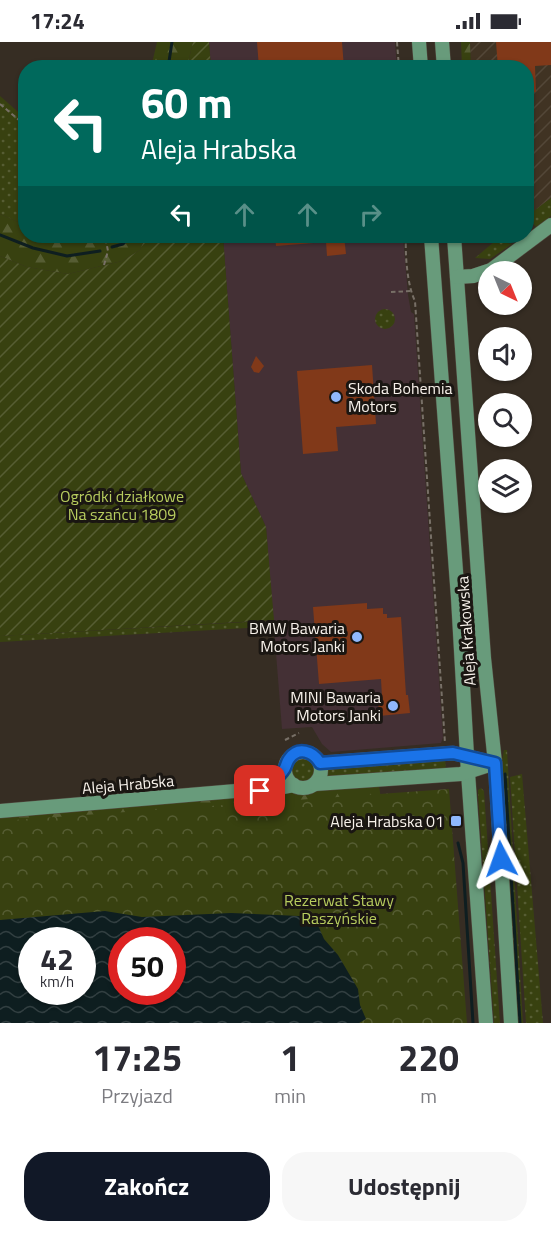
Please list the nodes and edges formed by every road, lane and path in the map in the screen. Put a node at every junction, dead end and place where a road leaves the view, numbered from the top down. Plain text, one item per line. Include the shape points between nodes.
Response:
1 (397, 42) edge
2 (419, 42) edge
3 (442, 42) edge
4 (398, 60) edge
5 (420, 60) edge
6 (443, 60) edge
7 (0, 104) edge
8 (18, 119) edge
9 (551, 225) edge
10 (534, 238) edge
11 (106, 243) edge
12 (405, 243) edge
13 (431, 243) edge
14 (455, 243) edge
15 (527, 243) edge
16 (104, 265) dead end
17 (457, 277) junction
18 (411, 291) junction
19 (391, 292) dead end
20 (466, 725) junction
21 (299, 733) dead end
22 (285, 740) dead end
23 (492, 740) junction
24 (446, 748) dead end
25 (467, 757) junction
26 (320, 763) junction
27 (495, 763) junction
28 (285, 769) junction
29 (468, 773) junction
30 (315, 784) junction
31 (294, 785) junction
32 (258, 789) junction
33 (0, 811) edge
34 (486, 1023) edge
35 (511, 1023) edge

1 - 4 path
2 - 5 main road
3 - 6 main road
7 - 8 path
9 - 10 main road
11 - 16 path
12 - 18 path
13 - 20 main road, Aleja Krakowska
14 - 17 main road, Aleja Krakowska
15 - 17 main road via 491,270
17 - 23 main road, Aleja Krakowska
18 - 19 path
18 - 24 path via 416,312
20 - 23 main road via 475,740
20 - 25 main road, Aleja Krakowska
21 - 22 path
23 - 27 main road, Aleja Krakowska
25 - 26 main road via 453,753
25 - 27 main road
25 - 29 main road, Aleja Krakowska
26 - 28 main road via 311,753 302,751 290,757
26 - 30 main road via 321,773
27 - 29 main road
27 - 35 main road, Aleja Krakowska
28 - 31 main road
28 - 32 main road
29 - 30 main road
29 - 34 main road, Aleja Krakowska
30 - 31 main road via 303,788
31 - 32 main road, Aleja Hrabska
32 - 33 main road, Aleja Hrabska

